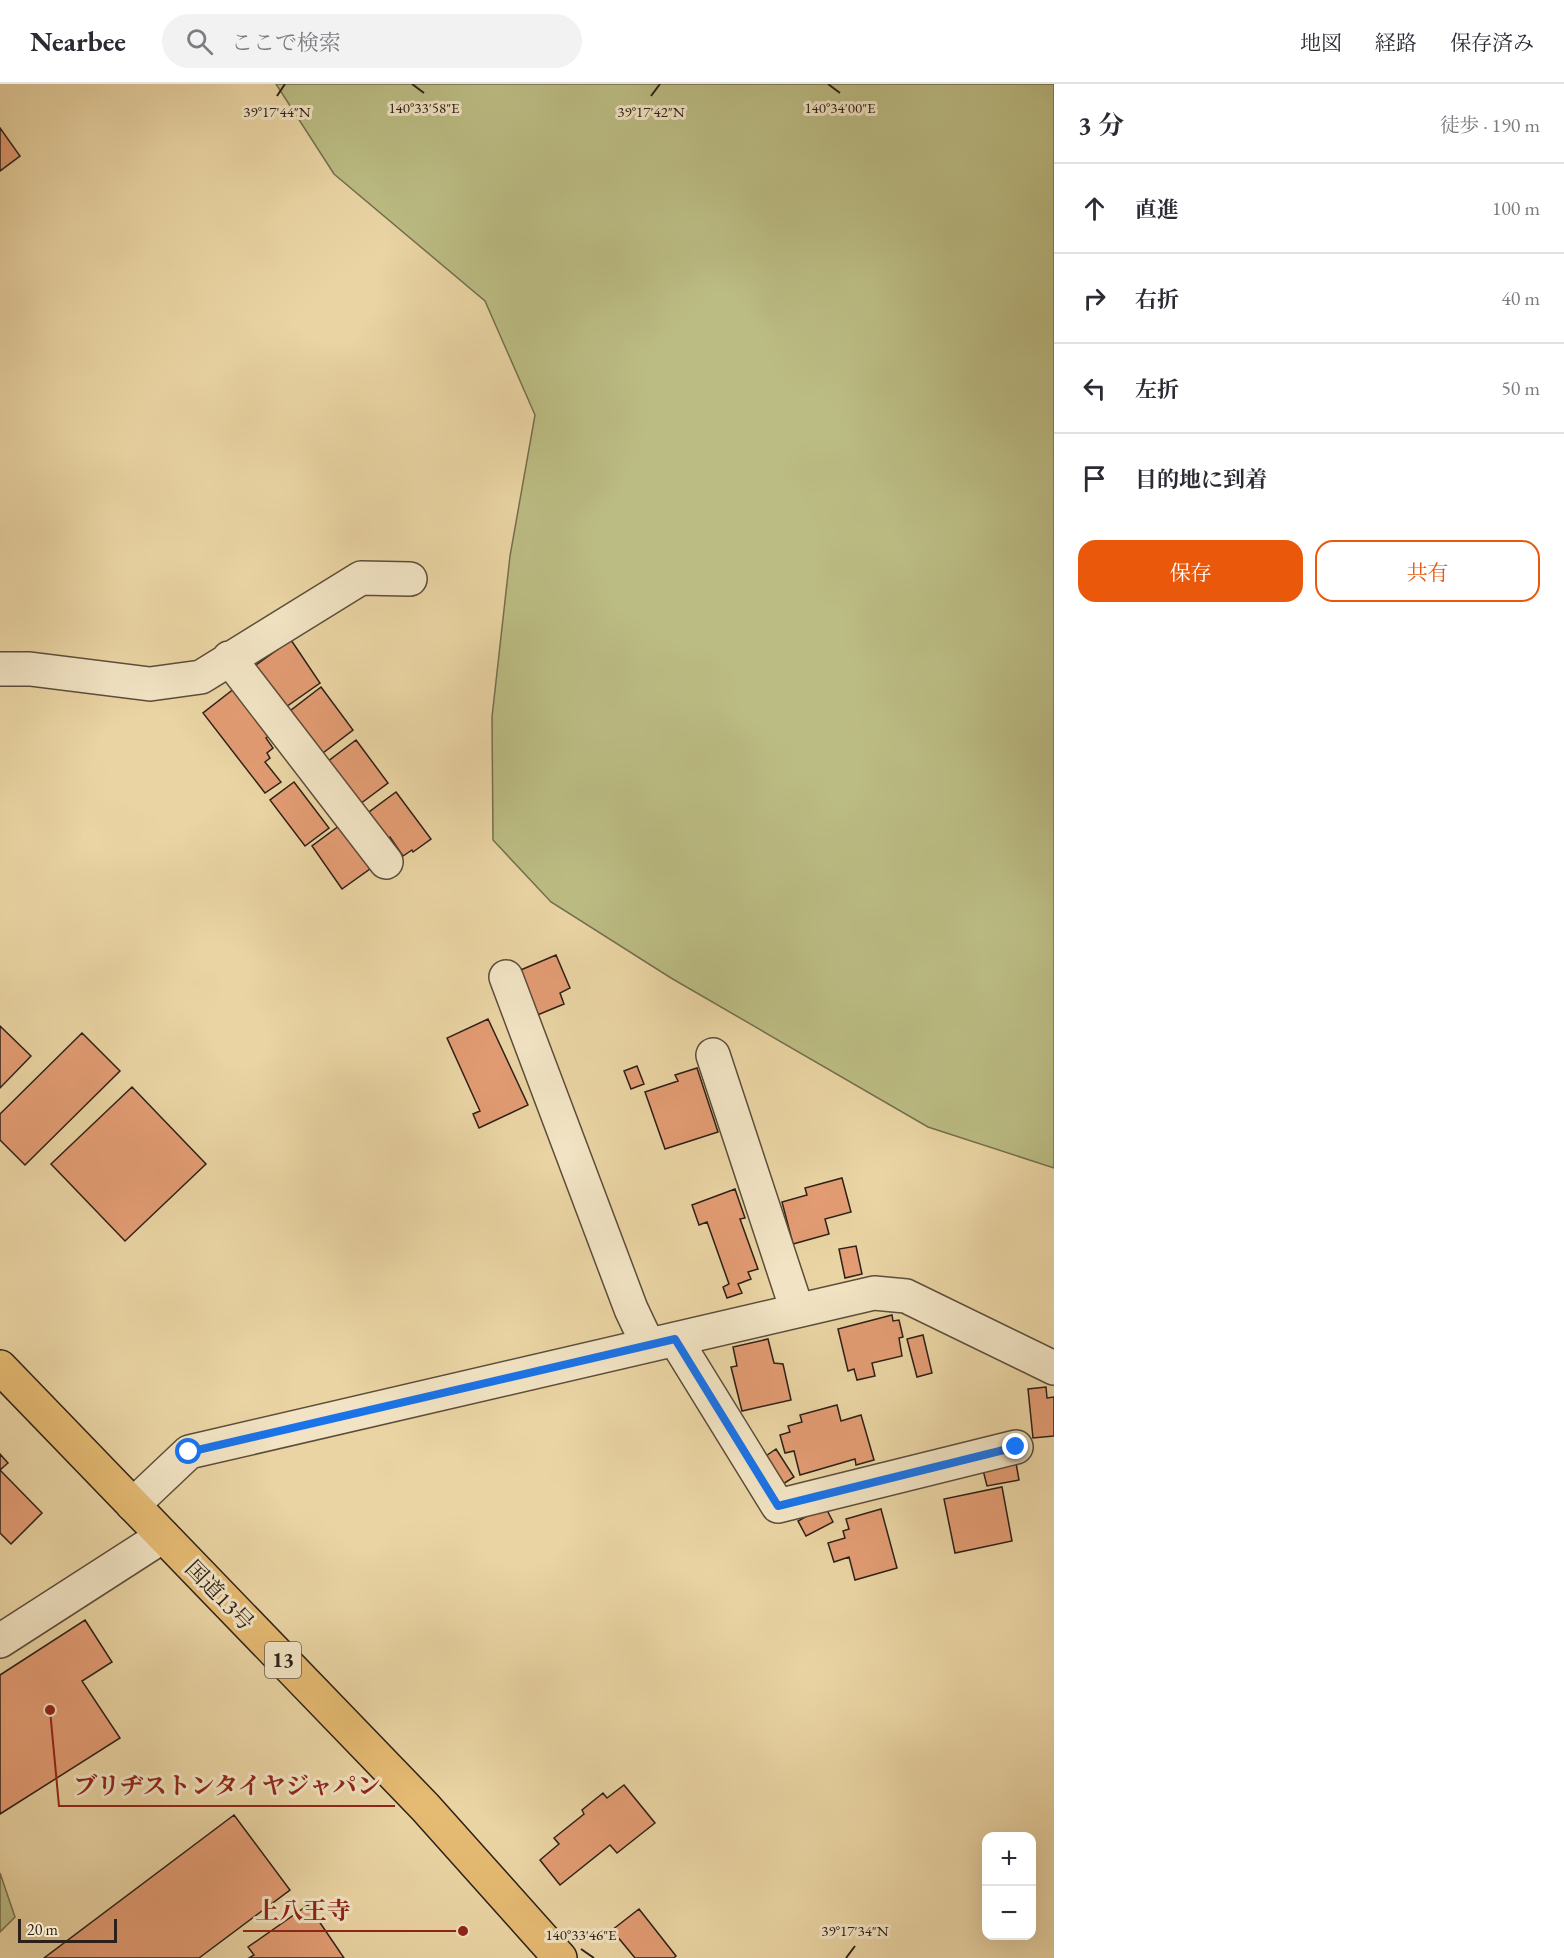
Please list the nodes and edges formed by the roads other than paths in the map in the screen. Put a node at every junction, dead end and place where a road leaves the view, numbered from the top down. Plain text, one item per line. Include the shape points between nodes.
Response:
1 (410, 579) dead end
2 (229, 658) junction
3 (0, 669) edge
4 (386, 862) dead end
5 (506, 977) dead end
6 (713, 1055) dead end
7 (797, 1310) junction
8 (661, 1342) junction
9 (0, 1367) edge
10 (1054, 1368) edge
11 (1016, 1447) dead end
12 (133, 1505) junction
13 (163, 1536) junction
14 (0, 1641) edge
15 (560, 1958) edge

1 - 2 street via 361,578
2 - 3 street via 201,676 150,684
2 - 4 street
5 - 8 street via 631,1309
6 - 7 street
7 - 8 street
7 - 10 street via 874,1293 906,1296
8 - 11 street via 778,1506
8 - 12 street via 189,1452
9 - 12 highway, 国道13号 / 13
12 - 13 highway, 国道13号 / 13
13 - 14 street
13 - 15 highway, 国道13号 / 13 via 425,1807

